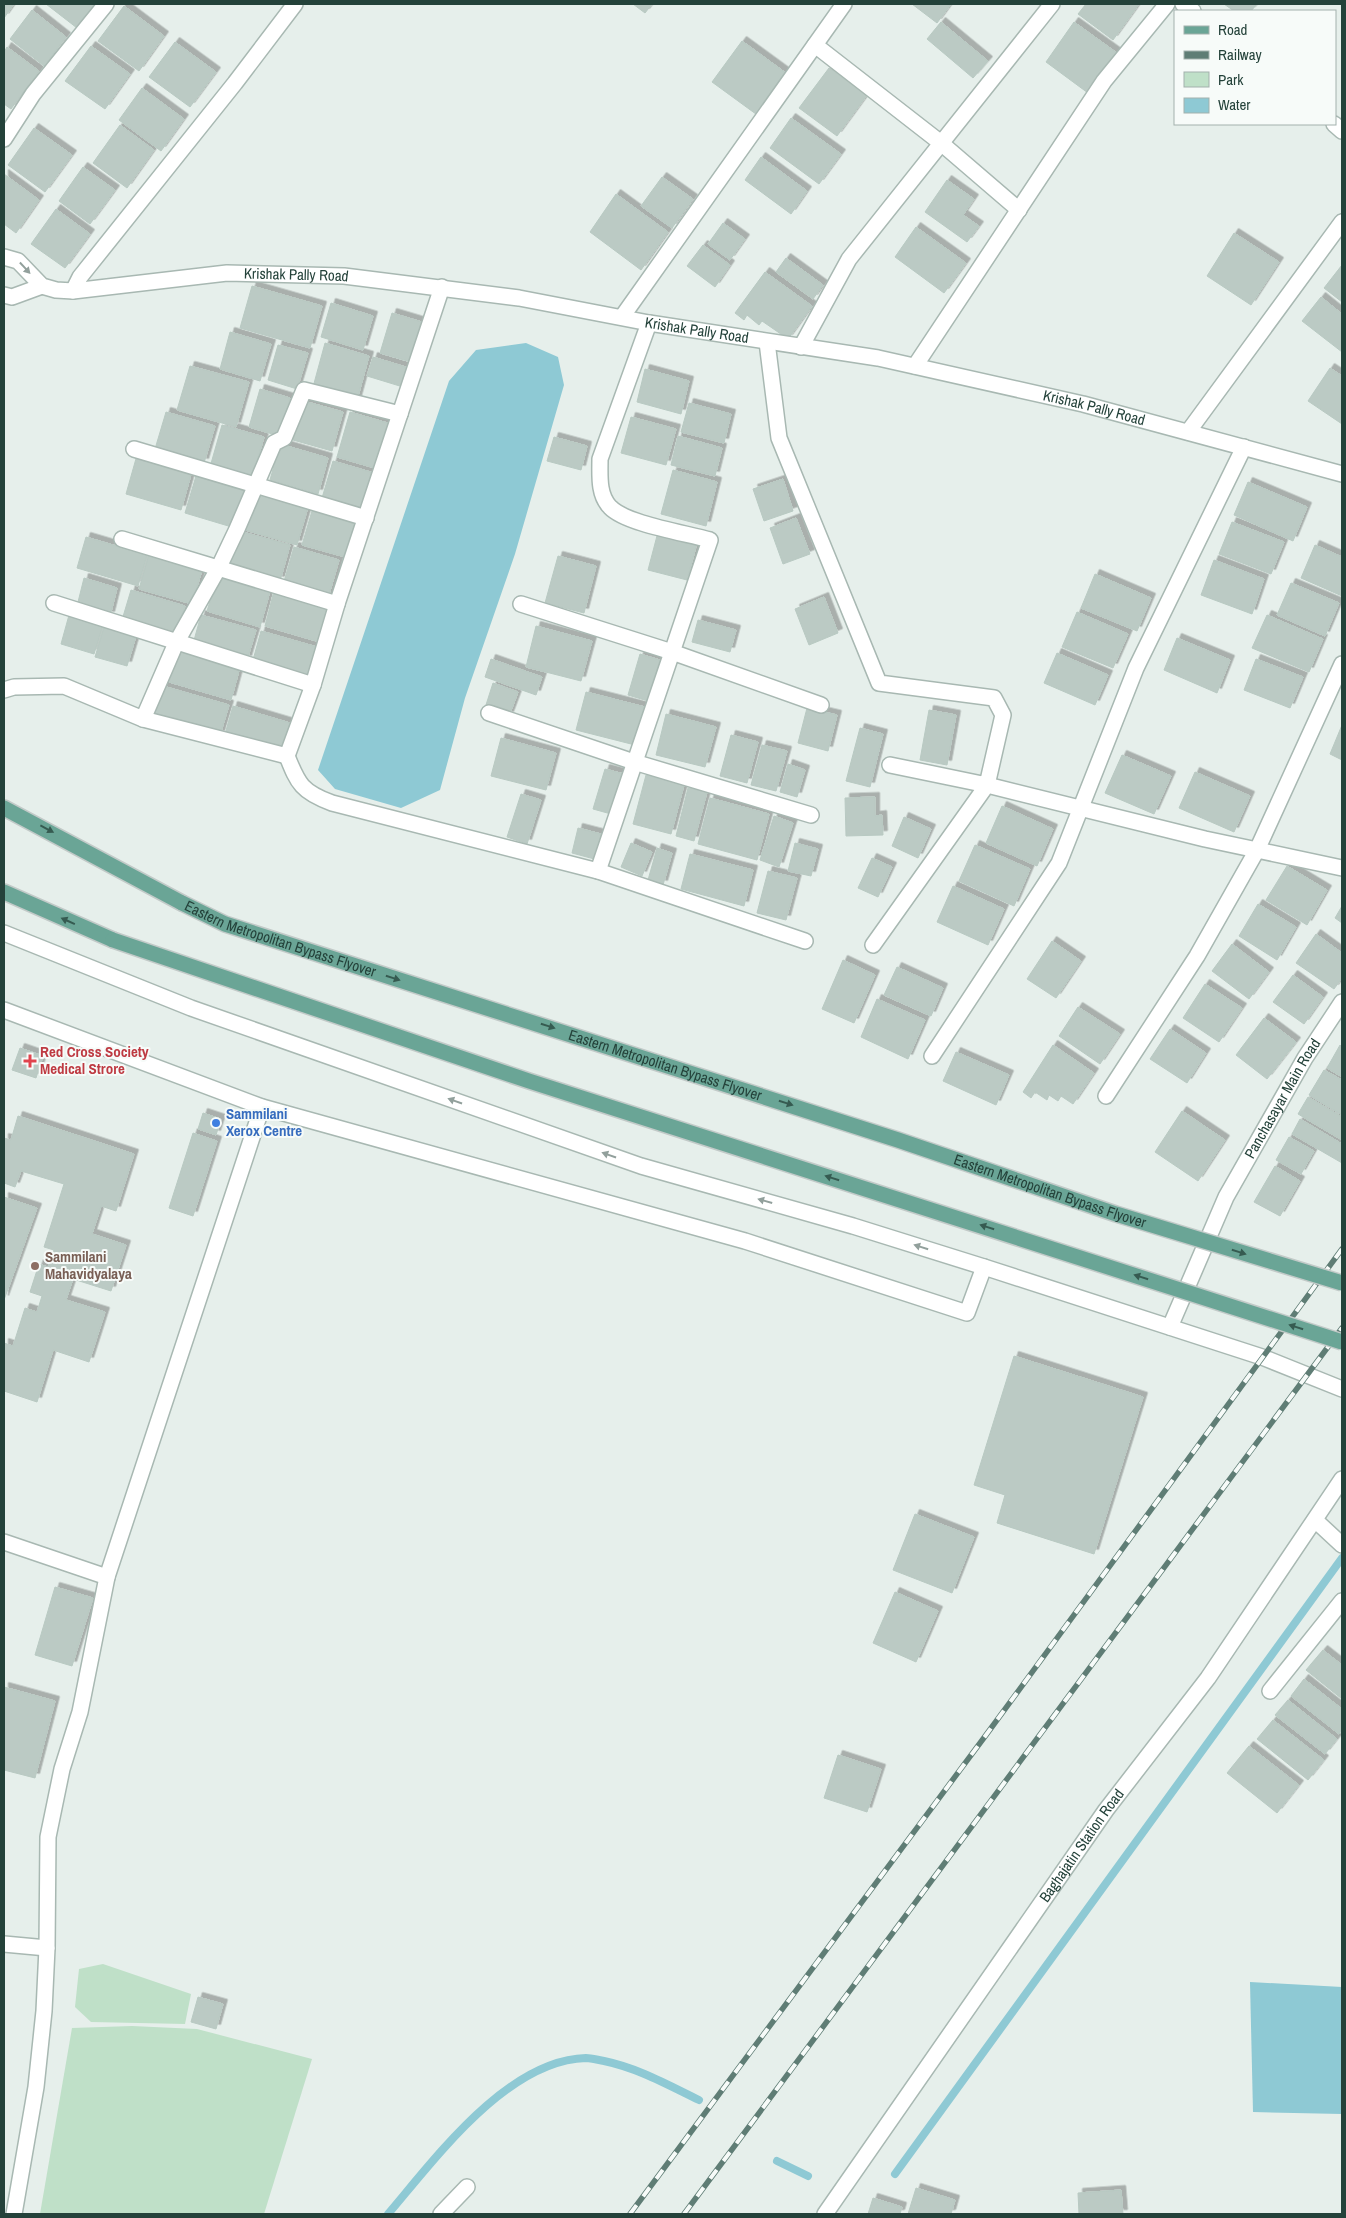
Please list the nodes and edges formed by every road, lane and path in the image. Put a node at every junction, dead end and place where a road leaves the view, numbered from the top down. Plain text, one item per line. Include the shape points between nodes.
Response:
1 (106, 4) edge
2 (295, 4) edge
3 (844, 4) edge
4 (1052, 4) edge
5 (1167, 4) edge
6 (815, 45) junction
7 (4, 139) edge
8 (941, 143) junction
9 (1018, 210) junction
10 (1342, 222) edge
11 (4, 257) edge
12 (42, 286) junction
13 (442, 287) junction
14 (74, 290) junction
15 (4, 295) edge
16 (622, 318) junction
17 (649, 323) junction
18 (767, 342) junction
19 (801, 347) junction
20 (915, 366) junction
21 (400, 414) junction
22 (1188, 432) junction
23 (1244, 448) junction
24 (134, 449) dead end
25 (1342, 474) edge
26 (255, 486) junction
27 (366, 518) junction
28 (122, 539) dead end
29 (218, 569) junction
30 (54, 604) dead end
31 (337, 604) junction
32 (521, 604) dead end
33 (176, 643) junction
34 (672, 652) junction
35 (1342, 664) edge
36 (313, 685) junction
37 (4, 690) edge
38 (821, 705) dead end
39 (489, 713) dead end
40 (143, 720) junction
41 (287, 756) junction
42 (634, 762) junction
43 (890, 765) dead end
44 (987, 785) junction
45 (4, 808) edge
46 (1079, 809) junction
47 (811, 815) dead end
48 (1257, 850) junction
49 (1342, 868) edge
50 (598, 871) junction
51 (4, 892) edge
52 (4, 933) edge
53 (806, 942) dead end
54 (873, 945) dead end
55 (1342, 1002) edge
56 (4, 1010) edge
57 (932, 1056) dead end
58 (1106, 1096) dead end
59 (262, 1107) junction
60 (984, 1266) junction
61 (1342, 1283) edge
62 (1170, 1327) junction
63 (1342, 1342) edge
64 (1342, 1389) edge
65 (1342, 1480) edge
66 (1315, 1520) junction
67 (4, 1542) edge
68 (1340, 1543) edge
69 (107, 1577) junction
70 (1342, 1601) edge
71 (1270, 1691) dead end
72 (4, 1944) edge
73 (47, 1948) junction
74 (467, 2187) dead end
75 (14, 2214) edge
76 (441, 2214) edge
77 (825, 2214) edge

1 - 7 street via 33,94
2 - 14 street via 80,277
3 - 6 street
4 - 8 street
5 - 9 street via 1104,82
6 - 8 street
6 - 16 street
8 - 9 street
8 - 19 street via 849,259
9 - 20 street
10 - 22 street
11 -> 12 street via 18,261
12 - 14 street, Krishak Pally Road
12 - 15 street, Krishak Pally Road via 12,297
13 - 14 street, Krishak Pally Road via 344,276 227,273
13 - 16 street, Krishak Pally Road via 554,303
13 - 21 street
16 - 17 street, Krishak Pally Road
17 - 18 street, Krishak Pally Road
17 - 34 street via 600,459 600,481 610,508 631,519 710,540
18 - 19 street, Krishak Pally Road
18 - 44 street via 779,438 879,683 994,698 1003,715
19 - 20 street, Krishak Pally Road
20 - 22 street, Krishak Pally Road via 1083,404
21 - 26 street via 304,390 284,438 274,443
21 - 27 street
22 - 23 street, Krishak Pally Road
23 - 25 street, Krishak Pally Road
23 - 46 street via 1136,668
24 - 26 street
26 - 27 street
26 - 29 street
27 - 31 street
28 - 29 street
29 - 31 street
29 - 33 street
30 - 33 street
31 - 36 street
32 - 34 street
33 - 36 street
33 - 40 street
34 - 38 street
34 - 42 street
35 - 48 street
36 - 41 street
37 - 40 street via 64,686
39 - 42 street
40 - 41 street
41 - 50 street via 295,777 312,796
42 - 47 street
42 - 50 street
43 - 44 street
44 - 46 street
44 - 54 street
45 -> 61 main road, Eastern Metropolitan Bypass Flyover, bridge via 225,924 898,1140 1116,1214
46 - 48 street
46 - 57 street via 1058,863
48 - 49 street
48 - 58 street via 1197,956
50 - 53 street
63 -> 51 main road, bridge via 529,1081 113,940
60 -> 52 street via 641,1166 191,1008
55 - 62 street, Panchasayar Main Road via 1305,1058 1226,1197
56 - 59 street
59 - 60 street via 745,1241 967,1313
59 - 69 street
60 - 62 street
62 - 64 street via 1262,1357
65 - 66 street, Baghajatin Station Road
66 - 68 street
66 - 77 street, Baghajatin Station Road via 1208,1678 1106,1810
67 - 69 street
69 - 73 street via 84,1693 62,1769 48,1837
70 - 71 street
72 - 73 street
73 - 75 street via 36,2087
74 - 76 street

